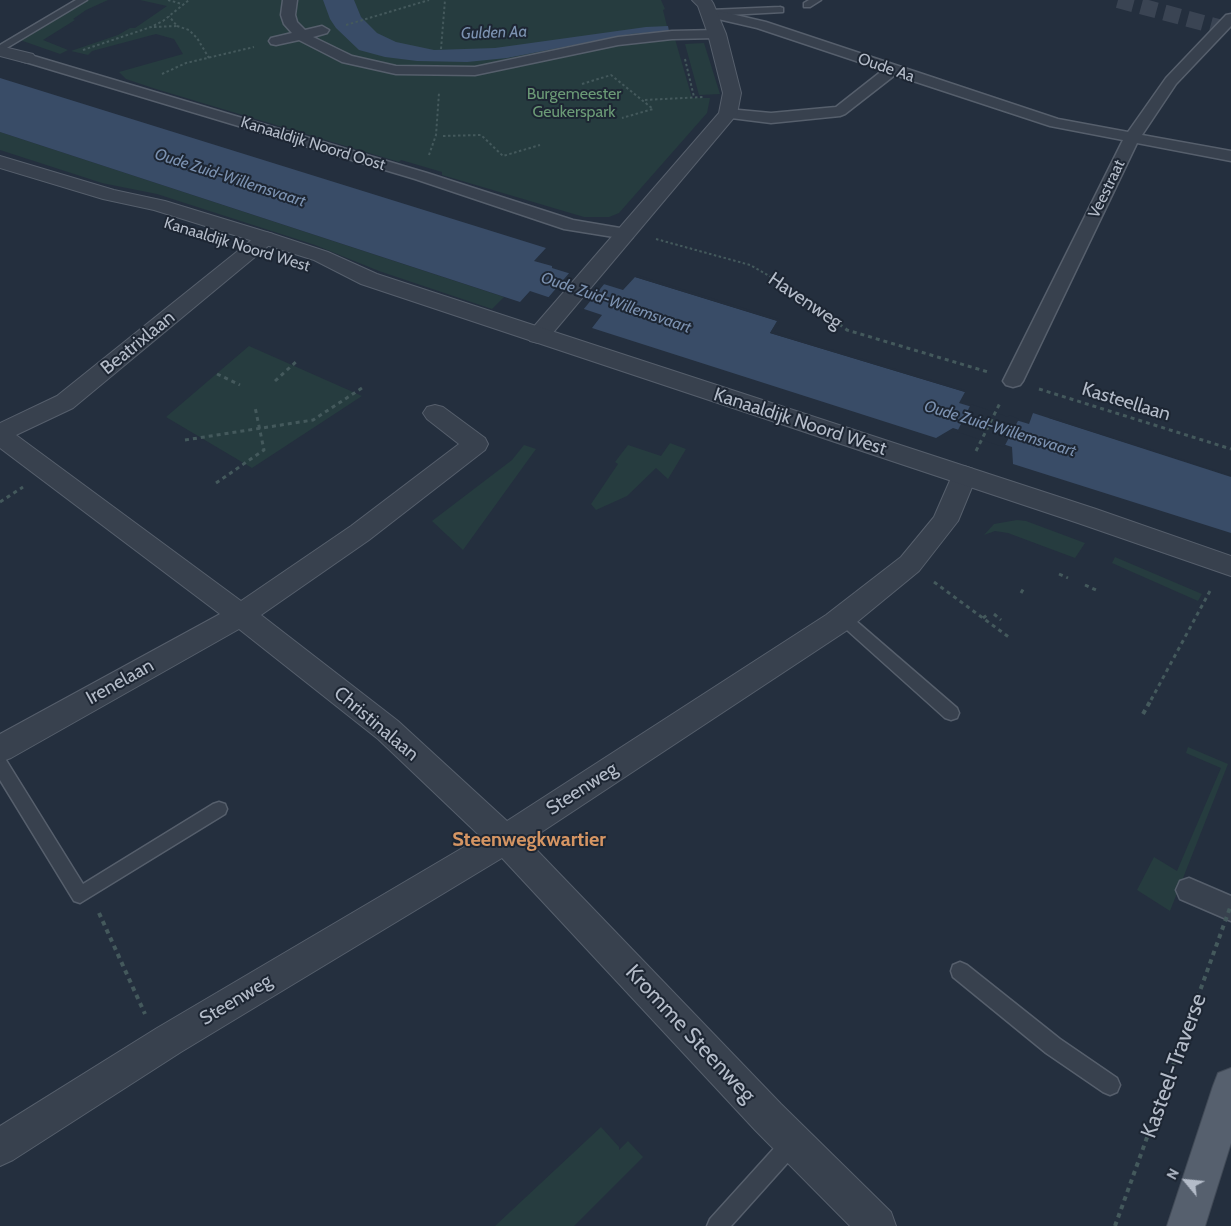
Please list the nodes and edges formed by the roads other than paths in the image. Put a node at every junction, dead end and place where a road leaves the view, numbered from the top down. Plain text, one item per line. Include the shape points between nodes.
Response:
1 (82, 0) edge
2 (290, 0) edge
3 (816, 0) edge
4 (807, 5) dead end
5 (705, 7) edge
6 (780, 10) dead end
7 (1231, 18) edge
8 (322, 30) road end
9 (301, 34) junction
10 (717, 34) junction
11 (276, 41) road end
12 (0, 50) edge
13 (27, 58) joint
14 (892, 70) junction
15 (729, 105) junction
16 (1131, 139) junction
17 (1231, 156) edge
18 (0, 162) edge
19 (626, 234) junction
20 (259, 244) junction
21 (538, 336) junction
22 (1013, 381) road end
23 (435, 413) dead end
24 (0, 434) edge
25 (964, 475) junction
26 (1222, 575) edge
27 (241, 615) junction
28 (843, 618) junction
29 (951, 712) dead end
30 (0, 749) edge
31 (0, 765) edge
32 (219, 809) dead end
33 (505, 839) junction
34 (1189, 890) dead end
35 (1231, 907) edge
36 (960, 971) dead end
37 (1110, 1085) dead end
38 (1231, 1086) edge
39 (793, 1142) junction
40 (0, 1147) edge
41 (716, 1226) edge
42 (878, 1226) edge
43 (1186, 1226) edge

1 - 12 lane
2 - 9 street via 288,16
3 - 4 lane
5 - 6 lane
5 - 10 street
5 - 14 street, Oude Aa
7 - 16 street, Veestraat via 1172,81
8 - 9 street
9 - 10 street via 325,50 360,63 396,70 440,71 490,69 618,41
9 - 11 street
10 - 15 street
12 - 13 street, Kanaaldijk Noord Oost
13 - 19 street, Kanaaldijk Noord Oost via 421,176 570,225
14 - 15 street via 840,111 766,118
14 - 16 street, Oude Aa via 1055,123
15 - 19 street
16 - 17 street, Oude Aa
16 - 22 street, Veestraat
18 - 20 street, Kanaaldijk Noord West via 110,195 150,218
19 - 21 street
20 - 21 street, Kanaaldijk Noord West via 321,256 369,279
20 - 24 street, Beatrixlaan via 65,402
21 - 25 street, Kanaaldijk Noord West
23 - 27 street via 476,444 360,533
24 - 27 street, Christinalaan
25 - 26 street, Kanaaldijk Noord West
25 - 28 street, Steenweg via 945,521 910,564
27 - 30 street, Irenelaan
27 - 33 street, Christinalaan via 388,730
28 - 29 lane
28 - 33 street, Steenweg
31 - 32 lane via 80,895
33 - 39 street, Kromme Steenweg
33 - 40 street, Steenweg via 169,1040
34 - 35 street
36 - 37 lane via 1053,1046
38 - 43 main road
39 - 41 lane
39 - 42 street, Kromme Steenweg

